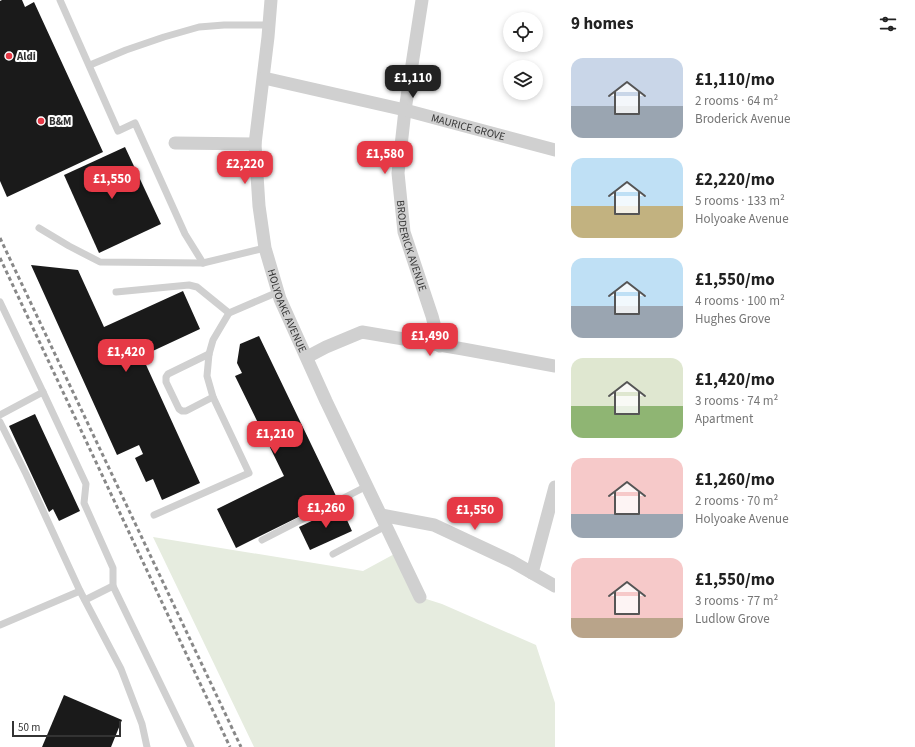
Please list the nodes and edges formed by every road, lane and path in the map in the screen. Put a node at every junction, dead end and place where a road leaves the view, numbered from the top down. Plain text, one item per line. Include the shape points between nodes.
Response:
1 (60, 0) edge
2 (271, 0) edge
3 (422, 0) edge
4 (269, 26) junction
5 (90, 65) junction
6 (264, 78) junction
7 (405, 110) junction
8 (175, 143) dead end
9 (255, 144) junction
10 (555, 150) edge
11 (39, 228) dead end
12 (265, 248) junction
13 (203, 263) junction
14 (116, 292) dead end
15 (278, 292) junction
16 (0, 302) edge
17 (229, 313) junction
18 (440, 346) junction
19 (209, 354) junction
20 (306, 357) junction
21 (555, 366) edge
22 (43, 392) junction
23 (213, 397) junction
24 (0, 415) edge
25 (0, 422) edge
26 (367, 486) junction
27 (555, 487) edge
28 (154, 515) dead end
29 (384, 520) junction
30 (262, 540) dead end
31 (333, 554) dead end
32 (532, 574) junction
33 (113, 586) junction
34 (555, 586) edge
35 (80, 591) junction
36 (420, 597) dead end
37 (85, 600) junction
38 (0, 625) edge
39 (147, 747) edge
40 (191, 747) edge

1 - 5 lane
2 - 4 street, HOLYOAKE AVENUE
3 - 7 street, BRODERICK AVENUE
4 - 5 lane via 199,27 126,50
4 - 6 street, HOLYOAKE AVENUE
5 - 13 lane via 118,131 135,123 185,234
6 - 7 street, MAURICE GROVE
6 - 9 street, HOLYOAKE AVENUE
7 - 10 street, MAURICE GROVE
7 - 18 street, BRODERICK AVENUE via 398,173 404,232
8 - 9 street
9 - 12 street, HOLYOAKE AVENUE
11 - 13 lane via 100,262
12 - 13 lane
12 - 15 street, HOLYOAKE AVENUE
14 - 17 lane via 190,285
15 - 17 lane
15 - 20 street, HOLYOAKE AVENUE
16 - 22 lane
17 - 19 lane via 213,340
18 - 20 street via 362,332
18 - 21 street
19 - 23 lane via 208,376
19 - 23 lane via 168,374 166,382 182,411
20 - 26 street, HOLYOAKE AVENUE
22 - 24 lane
22 - 33 lane via 86,484 84,503 113,568
23 - 28 lane via 249,473
25 - 35 lane
26 - 29 street, HOLYOAKE AVENUE
26 - 30 lane
27 - 32 street
29 - 31 lane
29 - 32 street via 434,525
29 - 36 street, HOLYOAKE AVENUE
32 - 34 street
33 - 37 lane
33 - 40 lane
35 - 37 lane
35 - 38 lane
37 - 39 lane via 121,668 142,724

